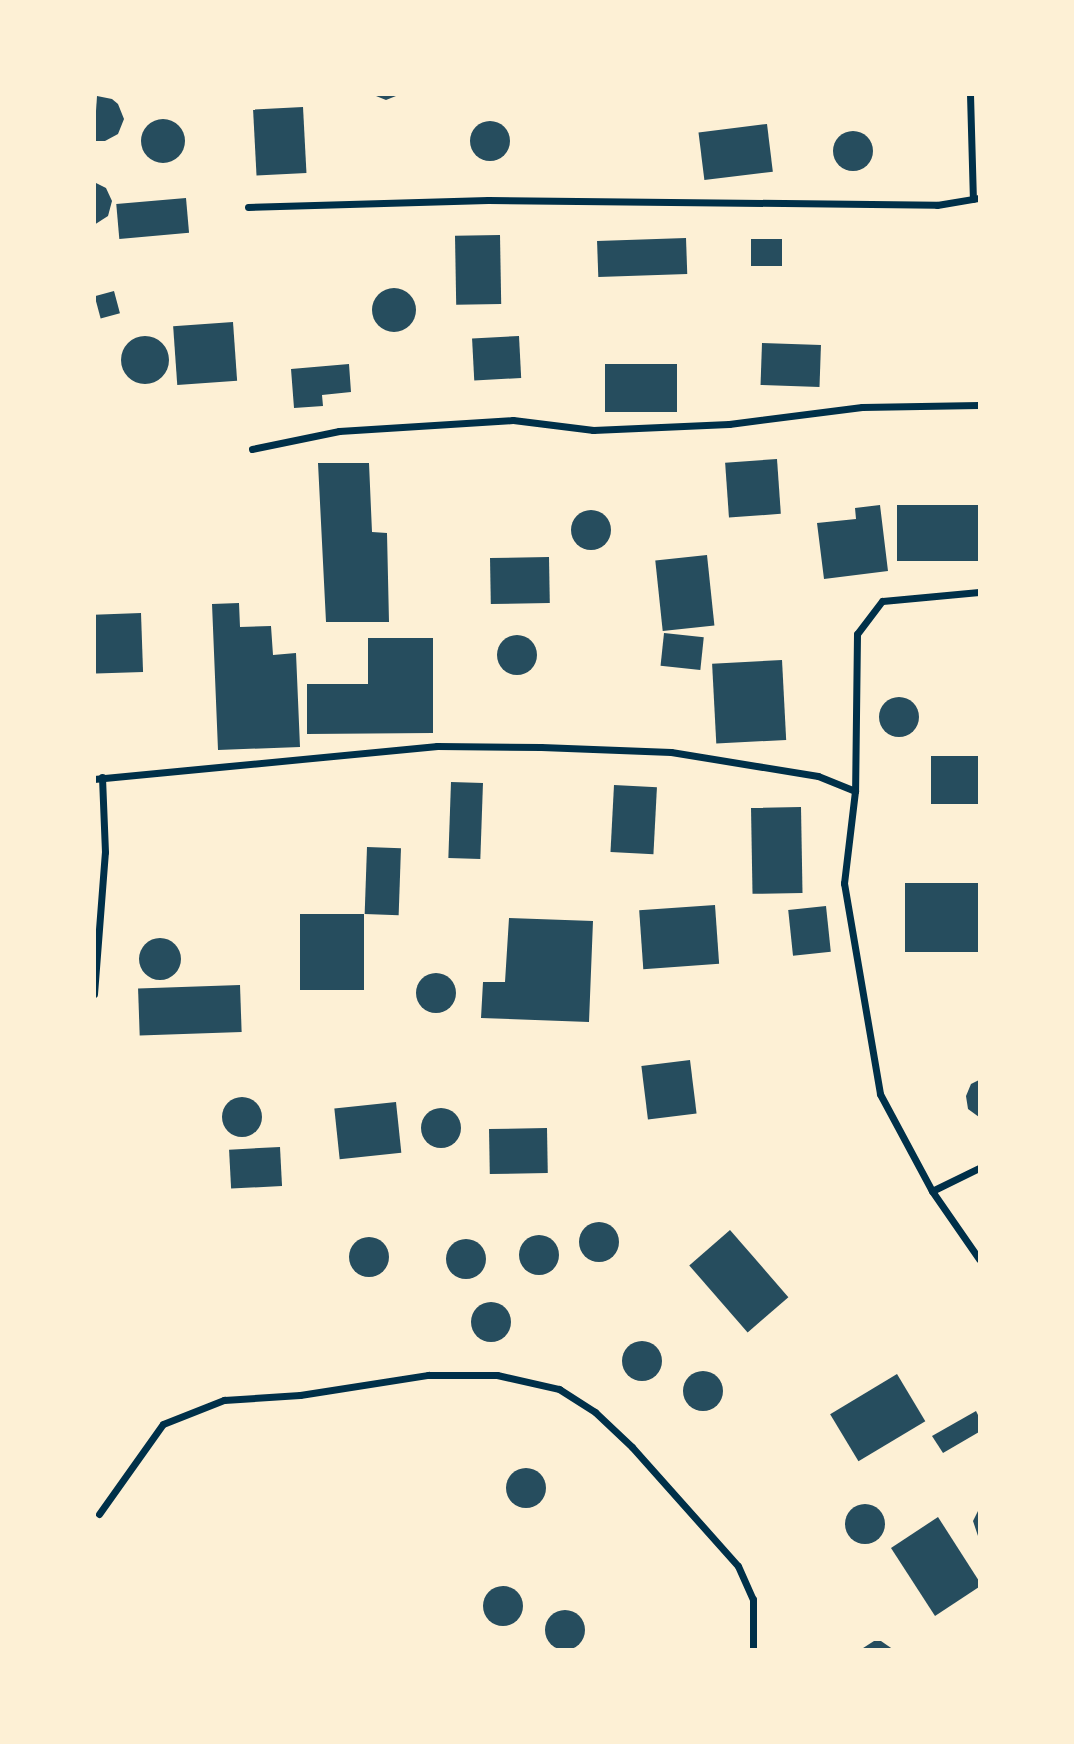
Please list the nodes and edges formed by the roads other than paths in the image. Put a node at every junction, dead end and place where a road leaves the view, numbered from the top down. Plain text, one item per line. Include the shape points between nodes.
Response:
1 (970, 94) edge
2 (976, 199) edge
3 (247, 207) dead end
4 (979, 405) edge
5 (252, 449) dead end
6 (979, 592) edge
7 (98, 778) edge
8 (855, 791) junction
9 (94, 994) edge
10 (979, 1168) edge
11 (932, 1191) junction
12 (979, 1259) edge
13 (99, 1514) dead end
14 (753, 1650) edge

1 - 2 street
2 - 3 street via 937,205 488,201
4 - 5 street via 862,407 729,424 593,430 513,421 352,430
6 - 8 street via 881,601 857,634
7 - 8 street via 437,746 541,747 671,752 818,776
7 - 9 street via 105,852
8 - 11 street via 844,883 880,1094
10 - 11 street
11 - 12 street
13 - 14 street via 163,1424 224,1400 300,1395 428,1375 497,1375 559,1389 595,1412 632,1447 738,1566 752,1599

